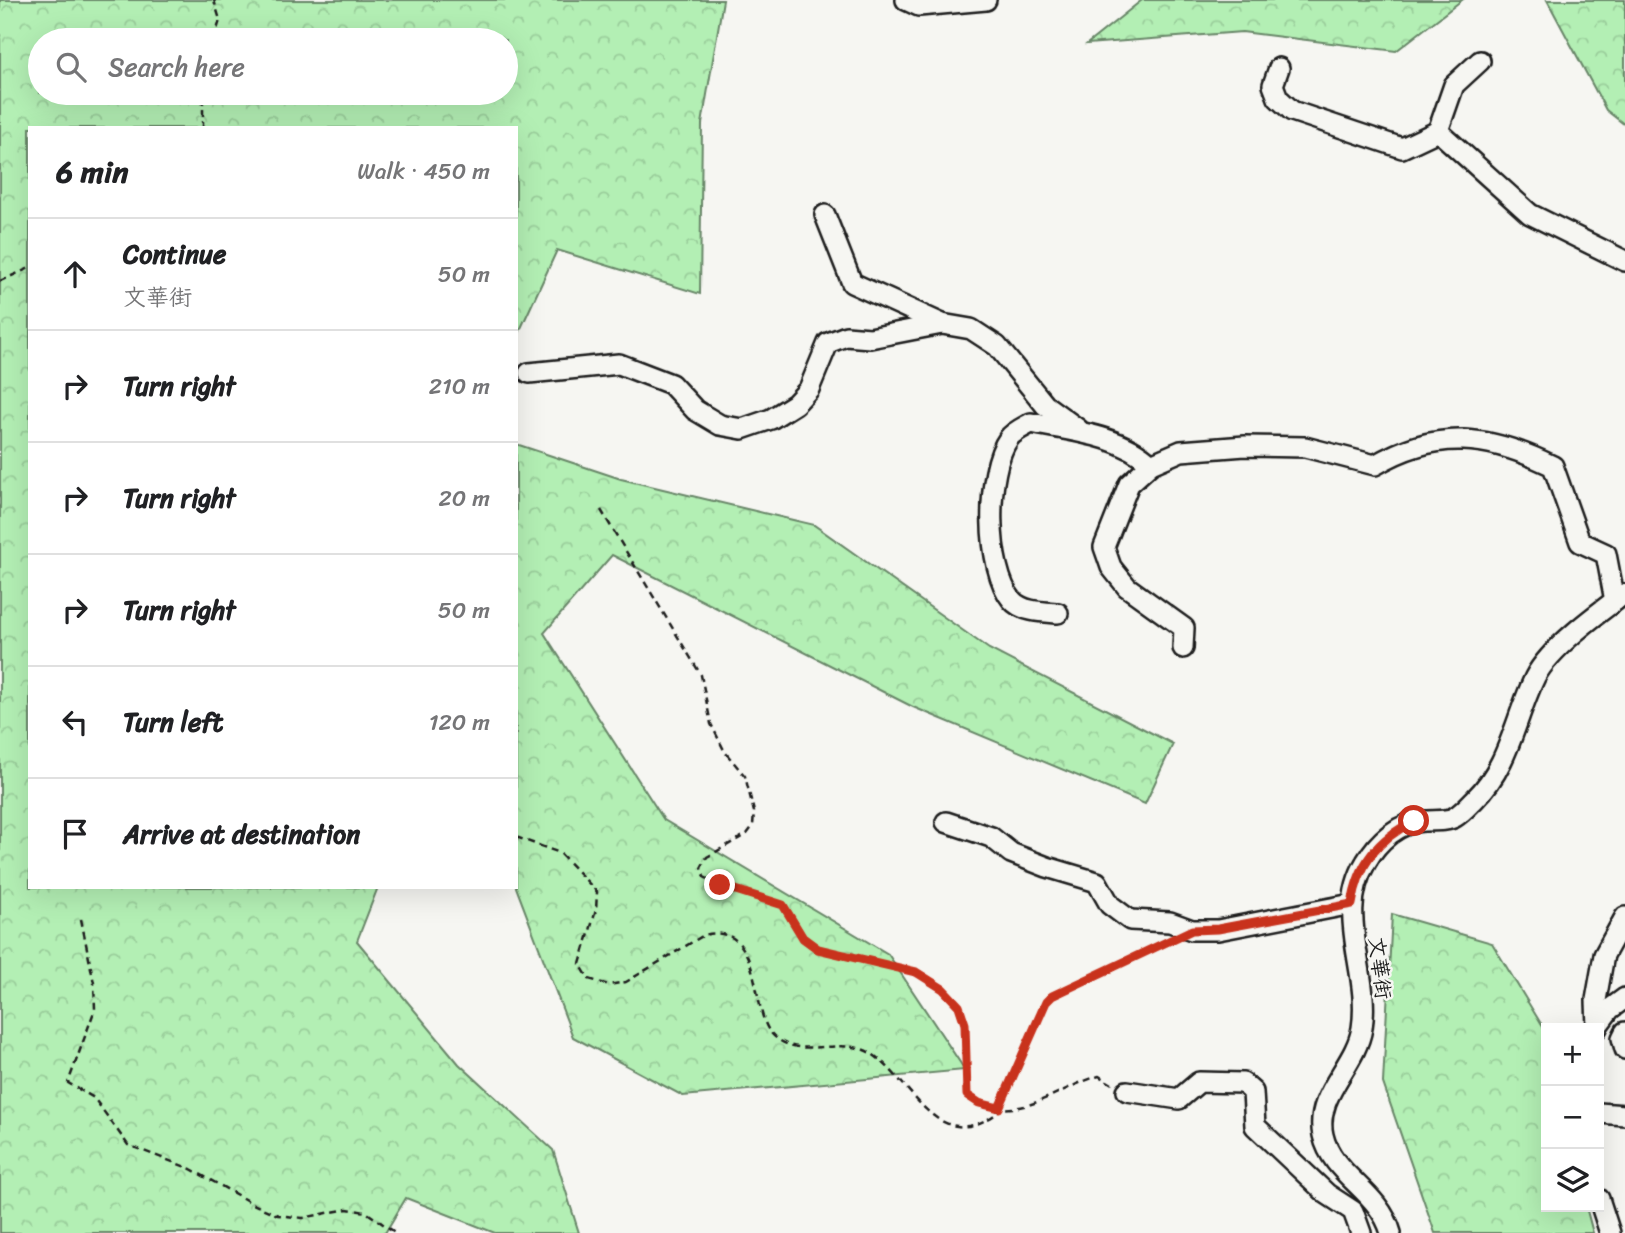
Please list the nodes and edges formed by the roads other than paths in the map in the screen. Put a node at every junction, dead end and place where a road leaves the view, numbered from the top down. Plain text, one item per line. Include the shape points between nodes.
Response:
1 (905, 0) edge
2 (986, 0) edge
3 (1480, 61) dead end
4 (1279, 68) dead end
5 (1438, 131) junction
6 (825, 215) dead end
7 (1625, 261) edge
8 (942, 324) junction
9 (529, 373) dead end
10 (1084, 434) junction
11 (1152, 464) junction
12 (1620, 597) edge
13 (1058, 612) dead end
14 (1183, 649) dead end
15 (946, 822) dead end
16 (1352, 904) junction
17 (1625, 917) edge
18 (1625, 998) edge
19 (1598, 1023) edge
20 (1601, 1023) edge
21 (1625, 1032) edge
22 (1625, 1049) edge
23 (1121, 1089) road end
24 (1604, 1113) edge
25 (1625, 1115) edge
26 (1603, 1212) edge
27 (1361, 1233) edge
28 (1391, 1233) edge
29 (1610, 1233) edge

1 - 2 street via 919,6
3 - 5 street via 1454,86
4 - 5 street via 1273,85 1292,111 1402,148
5 - 7 street via 1530,214
6 - 8 street via 852,283
8 - 9 street via 870,338 846,336 828,343 809,389 795,404 771,419 741,429 720,425 695,411 671,384 619,364
8 - 10 street via 971,329 996,346 1045,405
10 - 11 street via 1138,451
10 - 13 street via 1031,423 1009,437 992,496 999,572 1013,601 1034,611
11 - 12 street via 1181,451 1245,446 1305,447 1375,465 1400,450 1433,440 1477,440 1518,449 1552,466 1580,542 1606,554
11 - 14 street via 1129,484 1104,547 1111,567 1127,587 1184,628
12 - 16 street, 文華街 via 1548,659 1536,675 1497,773 1485,789 1455,817 1414,821 1381,841 1359,876
15 - 16 street via 991,836 1011,853 1097,882 1110,905 1130,920 1170,922 1192,930 1218,929
16 - 28 street, 文華街 via 1362,1029 1351,1059 1325,1103 1322,1133 1333,1158 1378,1203
17 - 19 street via 1604,955 1596,1000
18 - 20 street
21 - 22 street
23 - 27 street via 1179,1099 1199,1082 1243,1083 1253,1092 1255,1126 1327,1195 1353,1211
24 - 25 street
26 - 29 street

